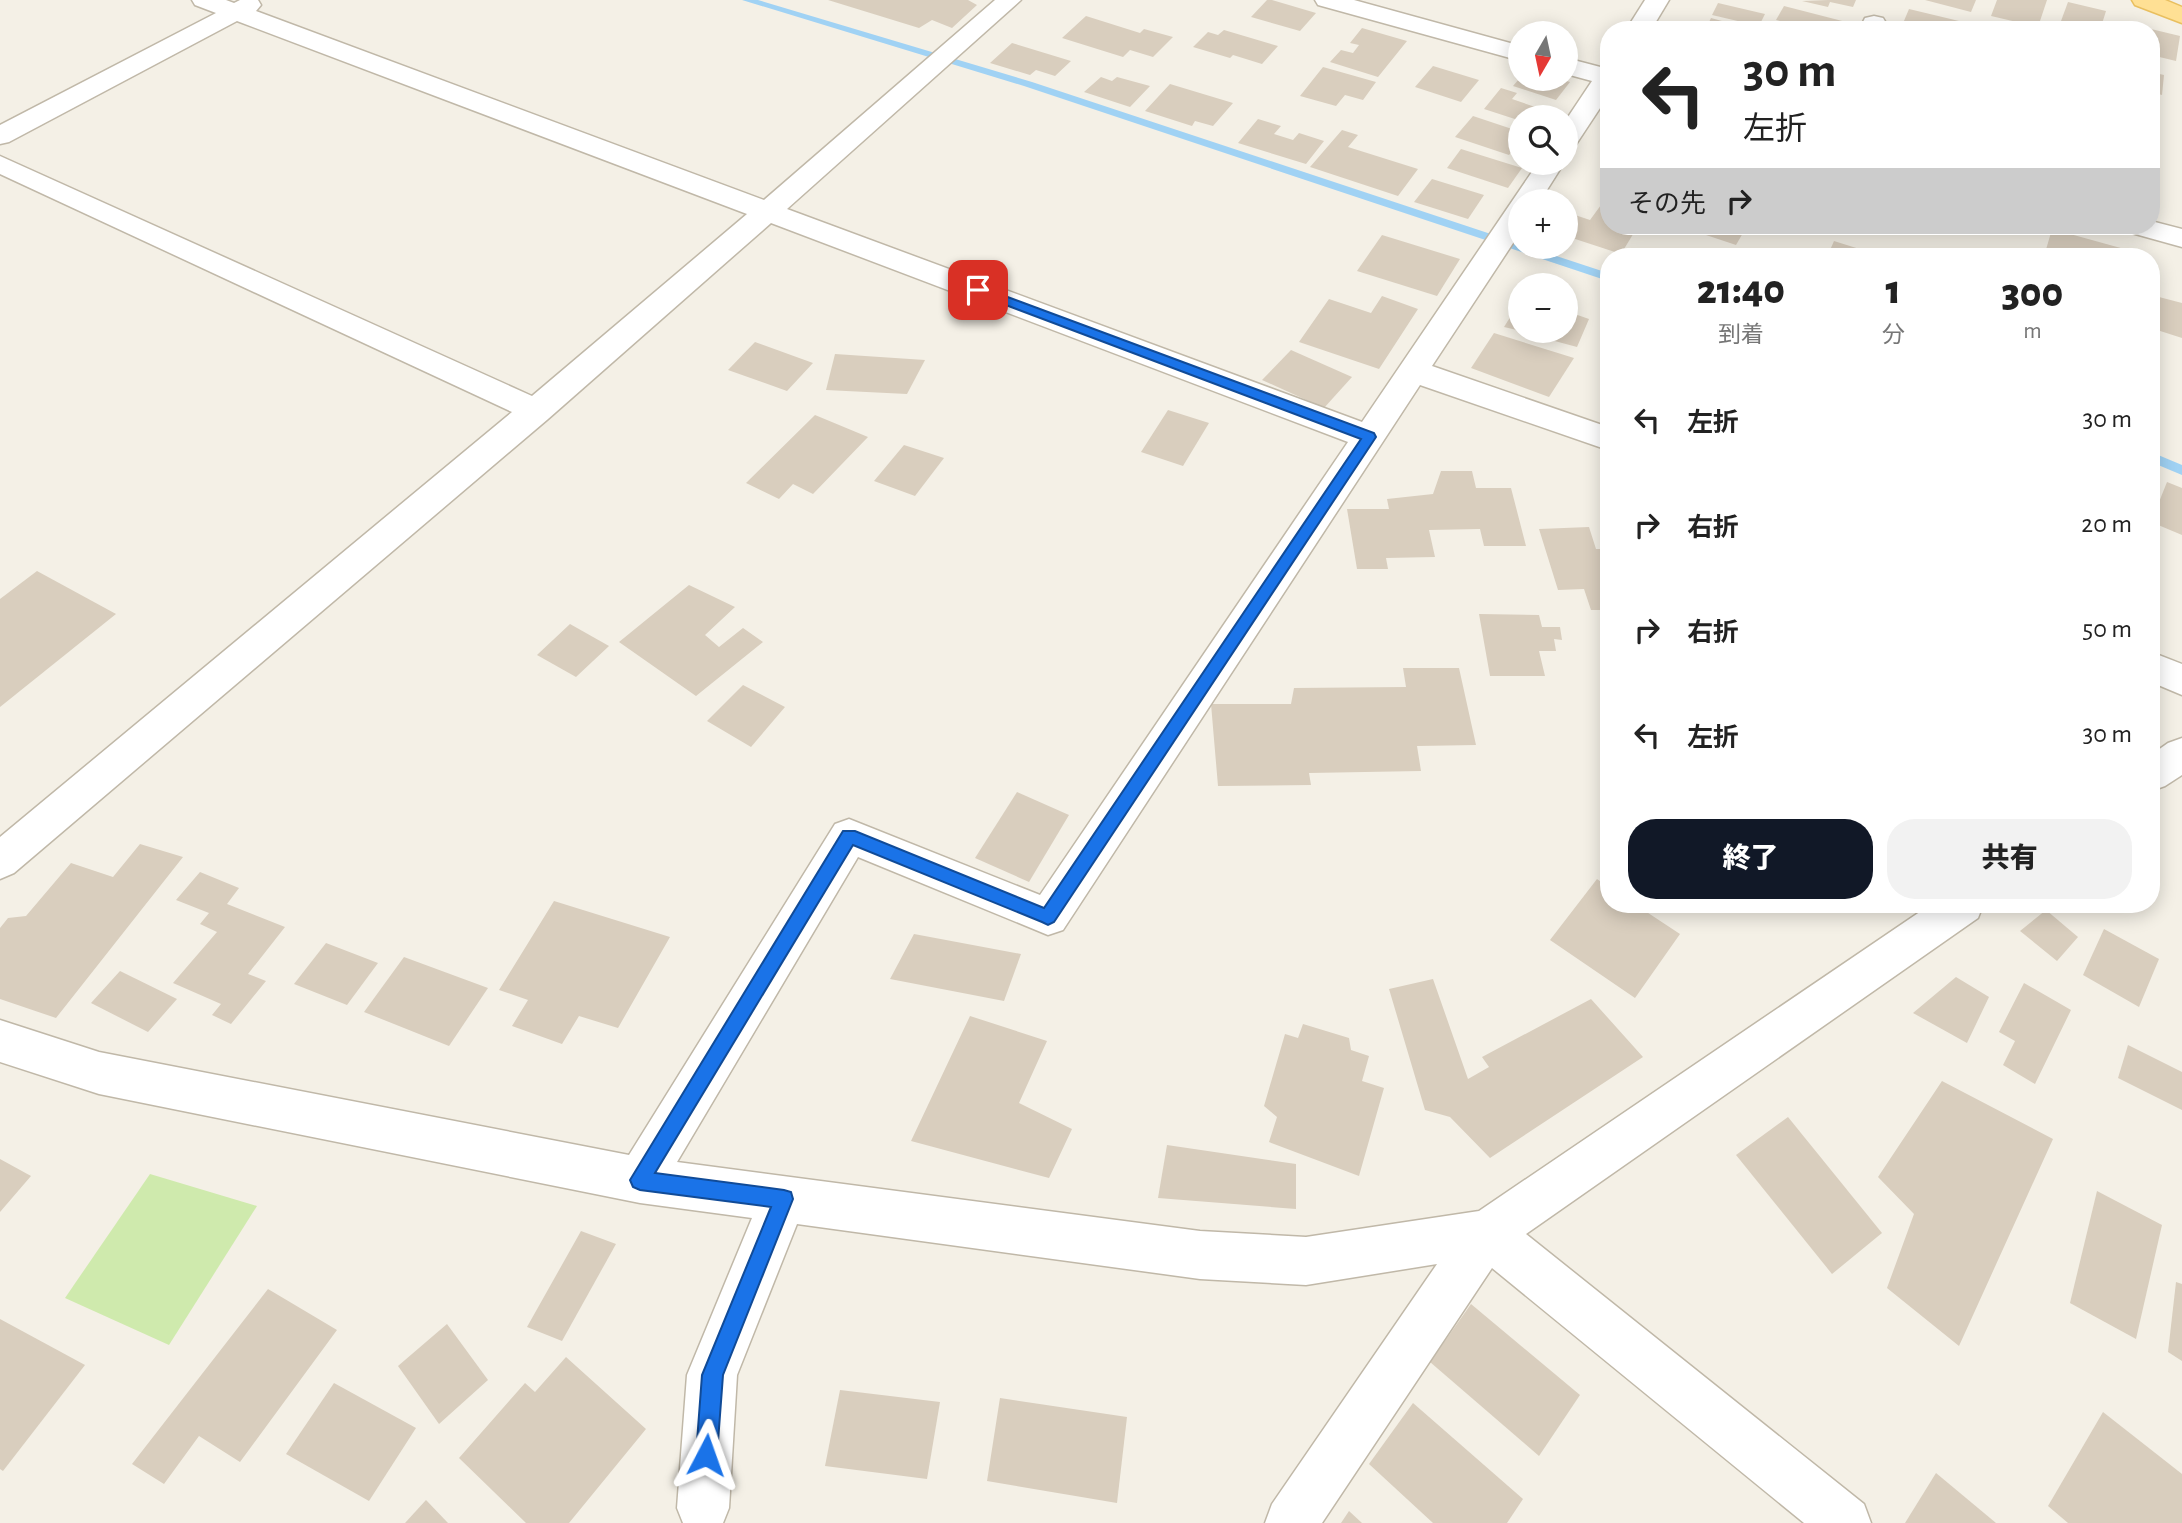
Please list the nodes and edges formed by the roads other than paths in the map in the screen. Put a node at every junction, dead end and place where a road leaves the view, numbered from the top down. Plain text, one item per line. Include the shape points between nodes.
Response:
1 (204, 0) edge
2 (1009, 0) edge
3 (1327, 0) edge
4 (1657, 0) edge
5 (2144, 0) edge
6 (246, 6) edge
7 (2182, 16) edge
8 (1644, 21) edge
9 (1508, 50) edge
10 (1578, 69) edge
11 (1600, 76) edge
12 (1600, 90) edge
13 (1578, 122) edge
14 (0, 136) edge
15 (0, 164) edge
16 (769, 212) junction
17 (1508, 228) edge
18 (2160, 232) edge
19 (2182, 238) edge
20 (1413, 371) junction
21 (537, 411) junction
22 (1600, 436) edge
23 (1369, 437) junction
24 (2160, 670) edge
25 (2182, 680) edge
26 (2182, 754) edge
27 (2160, 769) edge
28 (0, 861) edge
29 (1951, 913) edge
30 (0, 1041) edge
31 (640, 1180) junction
32 (784, 1199) junction
33 (1486, 1233) junction
34 (703, 1508) dead end
35 (1291, 1523) edge
36 (1844, 1523) edge

1 - 6 street
2 - 16 street
3 - 9 street
4 - 8 street
5 - 7 main road
6 - 14 street
6 - 16 street
10 - 11 street
12 - 13 street
15 - 21 street
16 - 21 street
16 - 23 street
17 - 20 street
18 - 19 street
20 - 22 street
20 - 23 street
21 - 28 street
23 - 31 street via 1048,917 849,836
24 - 25 street
26 - 27 street
29 - 33 street
30 - 31 street via 99,1073
31 - 32 street
32 - 33 street via 1199,1255 1306,1261
32 - 34 street via 712,1375
33 - 35 street
33 - 36 street

